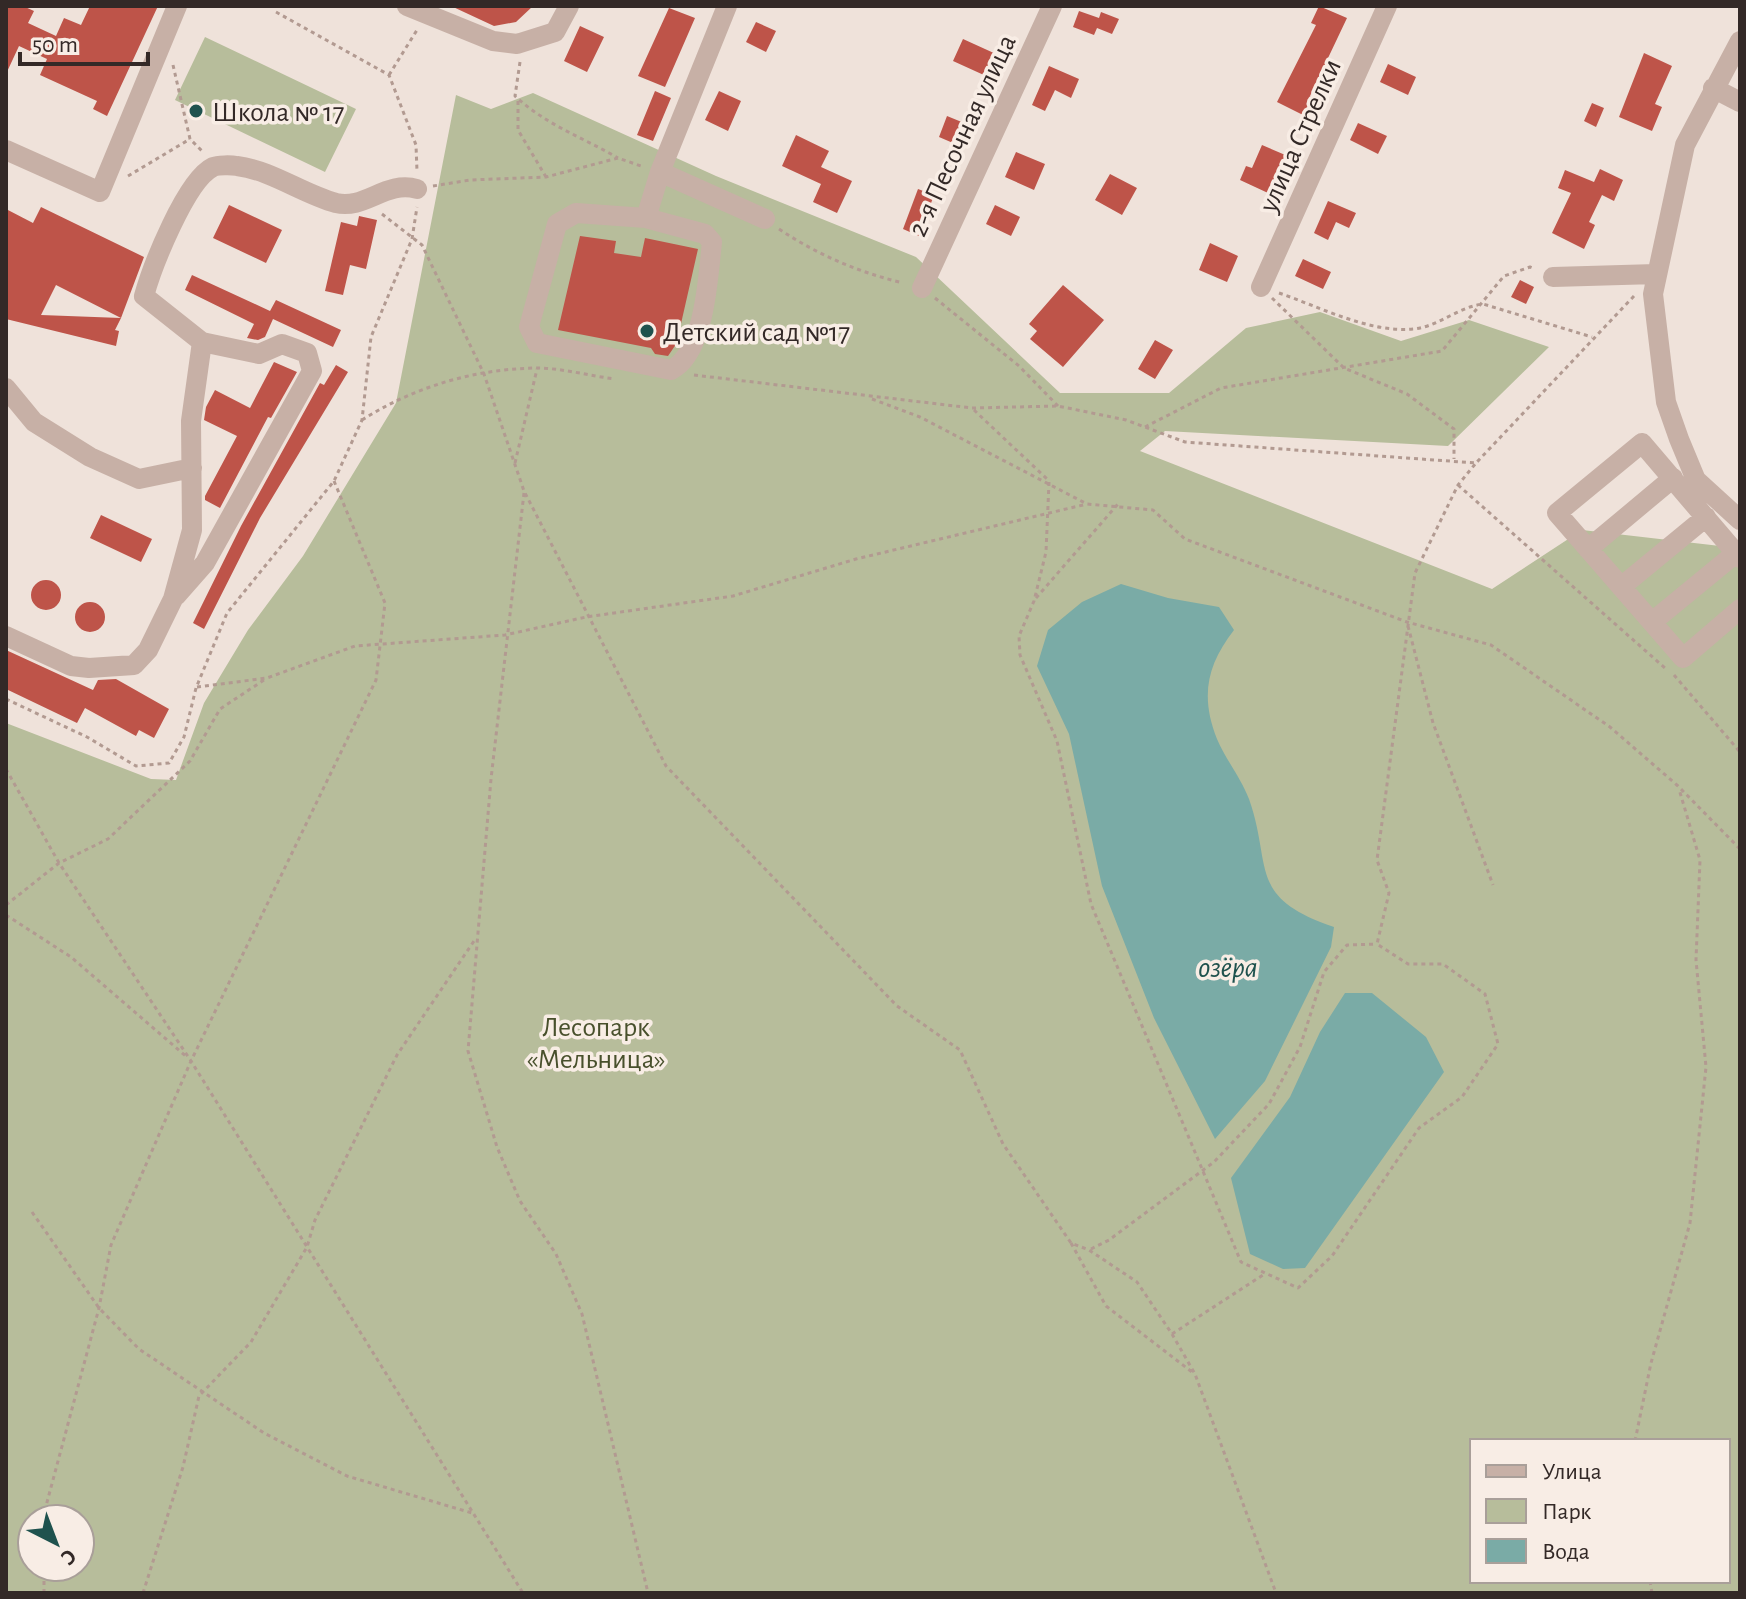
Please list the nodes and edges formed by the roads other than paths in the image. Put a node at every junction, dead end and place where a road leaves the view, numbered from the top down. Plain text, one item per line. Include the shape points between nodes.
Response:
1 (177, 6) edge
2 (569, 6) edge
3 (727, 6) edge
4 (1052, 6) edge
5 (1387, 6) edge
6 (416, 10) edge
7 (1740, 41) edge
8 (1713, 88) junction
9 (1740, 102) edge
10 (6, 150) edge
11 (660, 172) junction
12 (417, 189) road end
13 (646, 218) junction
14 (765, 219) road end
15 (1656, 274) junction
16 (1553, 277) road end
17 (1261, 287) road end
18 (922, 288) road end
19 (202, 342) junction
20 (6, 388) edge
21 (1688, 460) junction
22 (192, 468) junction
23 (1671, 476) junction
24 (1706, 517) junction
25 (1740, 520) edge
26 (1588, 549) junction
27 (1738, 555) edge
28 (1621, 587) junction
29 (173, 599) junction
30 (1740, 609) edge
31 (1652, 622) junction
32 (6, 636) edge

1 - 10 street via 100,192
2 - 6 street via 555,32 517,44 493,41
3 - 11 street
4 - 18 street, 2-я Песочная улица
5 - 17 street, улица Стрелки
7 - 8 street
8 - 9 street
8 - 15 street via 1685,145
11 - 13 street
11 - 14 street
12 - 19 street via 403,185 357,203 338,204 239,166 214,167 196,181 152,268 144,296
13 - 13 street via 705,234 712,242 707,294 690,355 671,370 537,343 529,327 557,224 576,213
15 - 16 street
15 - 21 street via 1653,294 1666,402
19 - 22 street via 191,421
19 - 29 street via 259,354 282,344 307,353 312,371 205,563
20 - 22 street via 34,422 90,457 139,479
21 - 23 street
21 - 25 street via 1696,480
22 - 29 street via 192,530
23 - 24 street
23 - 26 street
23 - 26 street via 1642,443 1557,513
24 - 27 street
24 - 28 street
26 - 28 street
27 - 31 street
28 - 31 street
29 - 32 street via 148,650 134,665 71,666
30 - 31 street via 1683,658

